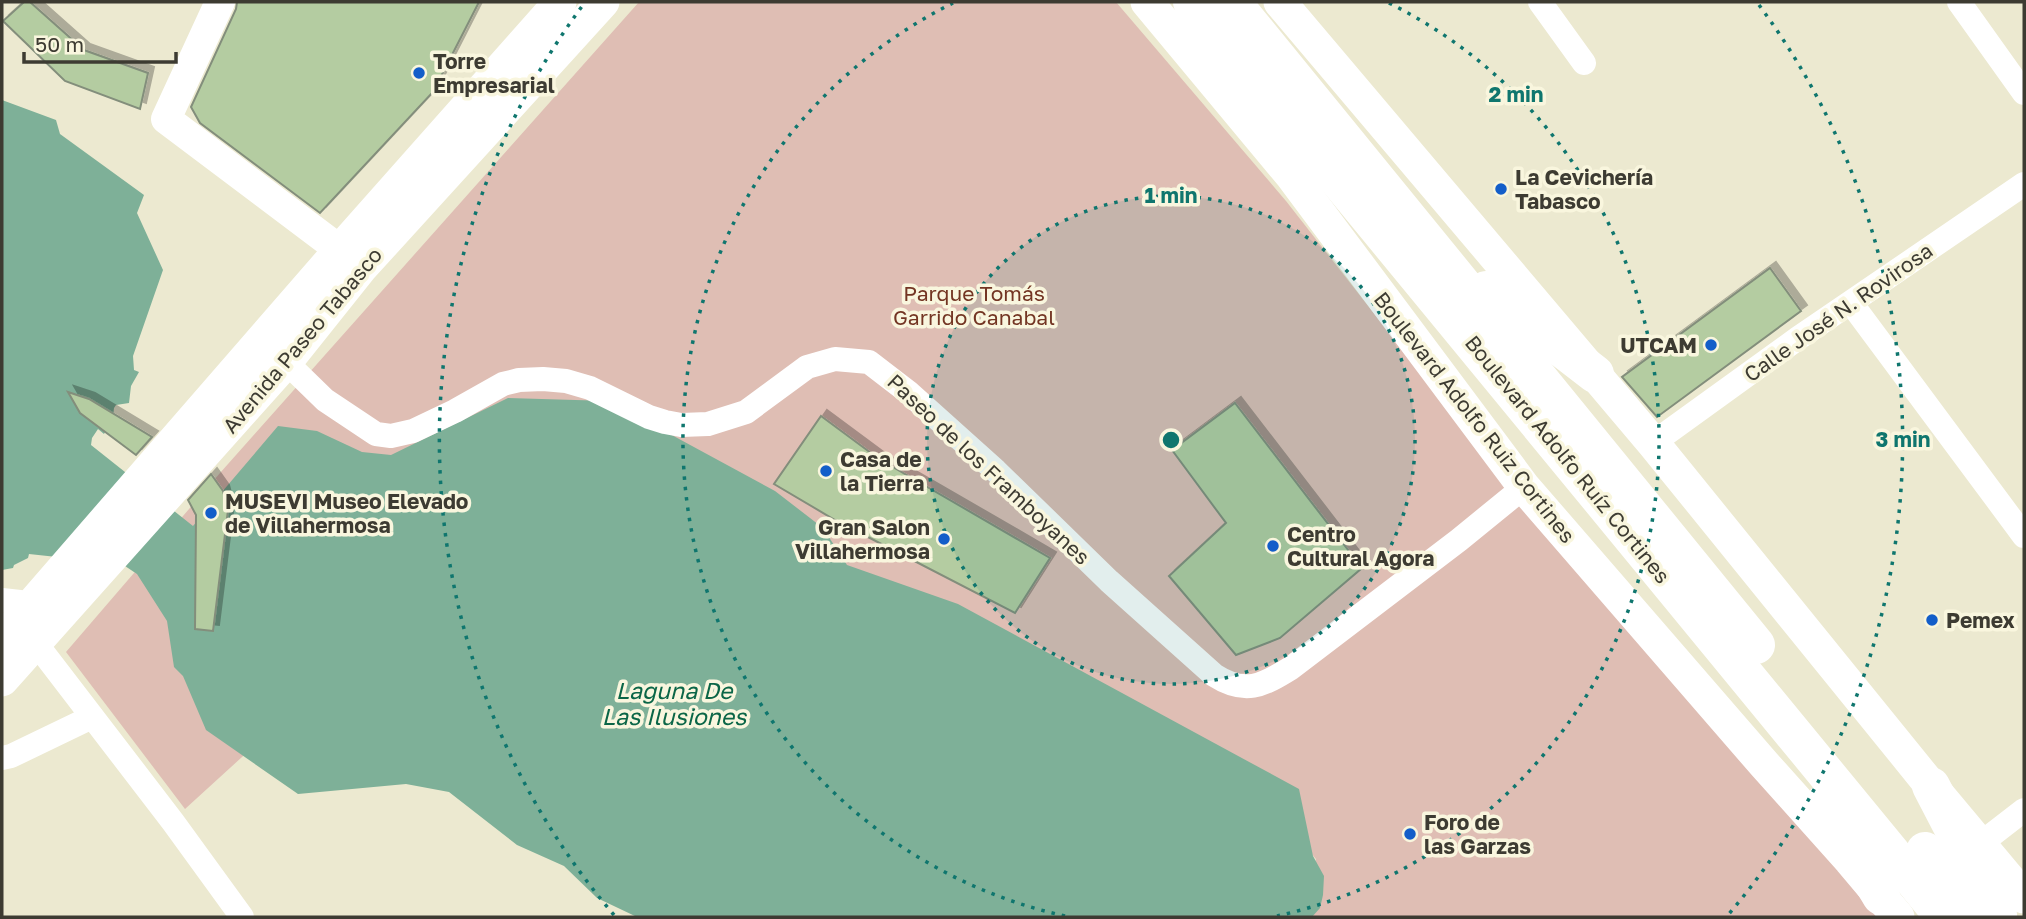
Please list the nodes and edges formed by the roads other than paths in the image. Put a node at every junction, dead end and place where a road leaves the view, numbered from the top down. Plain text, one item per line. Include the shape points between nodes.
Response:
1 (220, 2) edge
2 (560, 2) edge
3 (603, 2) edge
4 (1147, 2) edge
5 (1192, 2) edge
6 (1232, 2) edge
7 (1280, 2) edge
8 (1541, 2) edge
9 (1959, 2) edge
10 (1584, 62) dead end
11 (2024, 93) edge
12 (2024, 184) edge
13 (1434, 250) junction
14 (351, 259) junction
15 (1851, 303) junction
16 (286, 362) junction
17 (1595, 374) junction
18 (1653, 443) junction
19 (1524, 487) junction
20 (2024, 536) edge
21 (16, 604) edge
22 (2, 639) edge
23 (35, 642) junction
24 (2, 680) edge
25 (1759, 692) junction
26 (92, 717) junction
27 (2, 758) edge
28 (1931, 786) junction
29 (2024, 810) edge
30 (1980, 844) junction
31 (2024, 897) edge
32 (1889, 906) edge
33 (242, 917) edge
34 (1944, 917) edge
35 (1979, 917) edge
36 (1999, 917) edge

1 - 14 street via 166,119
2 - 14 main road, Avenida Paseo Tabasco
3 - 14 main road, Avenida Paseo Tabasco
4 - 19 main road, Boulevard Adolfo Ruiz Cortines via 1291,175
5 - 25 highway, Boulevard Adolfo Ruíz Cortines
6 - 13 highway, Boulevard Adolfo Ruíz Cortines
7 - 17 main road
8 - 10 street
9 - 11 street
12 - 15 street, Calle José N. Rovirosa
13 - 17 highway
13 - 35 highway, Boulevard Adolfo Ruíz Cortines
14 - 16 main road, Avenida Paseo Tabasco
14 - 21 main road, Avenida Paseo Tabasco
15 - 18 street, Calle José N. Rovirosa
15 - 20 street
16 - 19 street, Paseo de los Framboyanes via 325,400 376,434 391,436 413,431 503,384 543,379 590,388 665,422 708,424 746,412 807,367 835,359 869,362 996,471 1214,675 1241,687 1264,684 1291,668
16 - 23 main road, Avenida Paseo Tabasco
17 - 18 main road
18 - 28 main road
19 - 32 main road, Boulevard Adolfo Ruiz Cortines
21 - 22 main road, Avenida Paseo Tabasco
23 - 24 main road, Avenida Paseo Tabasco
23 - 26 street
25 - 32 highway
25 - 34 highway, Boulevard Adolfo Ruíz Cortines
26 - 27 street
26 - 33 street
28 - 30 main road
28 - 36 highway
29 - 30 street
30 - 31 main road

